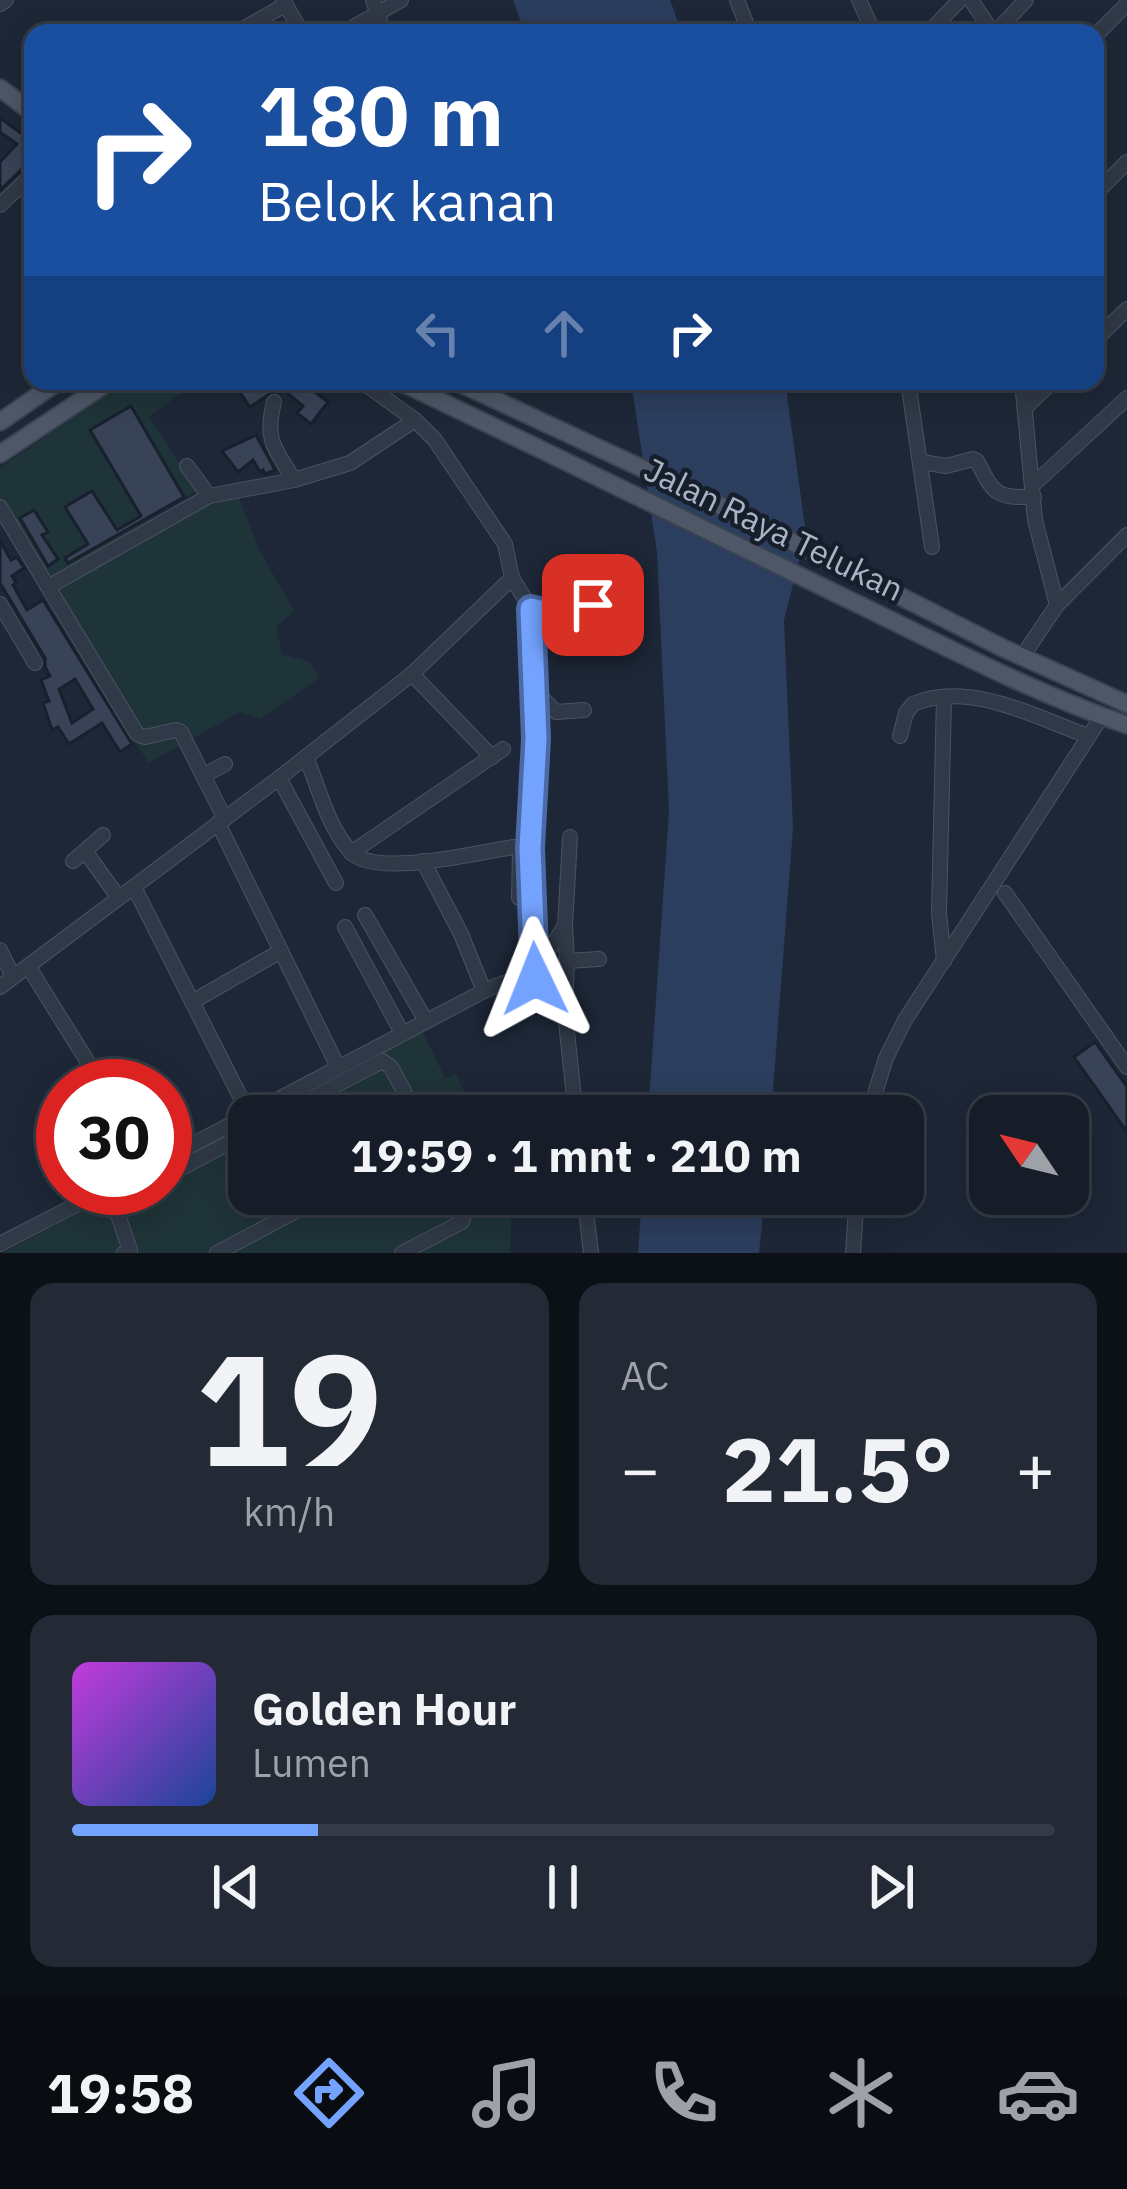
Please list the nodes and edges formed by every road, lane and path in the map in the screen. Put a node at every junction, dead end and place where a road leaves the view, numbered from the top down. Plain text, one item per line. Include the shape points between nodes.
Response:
1 (401, 0) edge
2 (737, 0) edge
3 (961, 0) edge
4 (1026, 0) edge
5 (284, 2) edge
6 (1127, 4) edge
7 (376, 6) edge
8 (746, 23) dead end
9 (250, 24) edge
10 (937, 24) edge
11 (1002, 24) edge
12 (1104, 27) edge
13 (0, 88) edge
14 (24, 106) edge
15 (1127, 162) edge
16 (24, 182) edge
17 (1104, 185) edge
18 (0, 205) edge
19 (1127, 309) edge
20 (1104, 331) edge
21 (46, 390) edge
22 (96, 390) edge
23 (377, 390) edge
24 (417, 390) edge
25 (473, 390) edge
26 (910, 390) edge
27 (1024, 390) edge
28 (1044, 390) edge
29 (1127, 398) edge
30 (274, 402) dead end
31 (1027, 406) junction
32 (415, 420) junction
33 (0, 422) edge
34 (0, 454) edge
35 (922, 461) junction
36 (187, 466) dead end
37 (294, 480) junction
38 (1034, 491) junction
39 (209, 496) junction
40 (0, 507) edge
41 (1127, 535) edge
42 (932, 547) dead end
43 (512, 578) junction
44 (48, 587) junction
45 (0, 604) edge
46 (593, 605) dead end
47 (1057, 605) junction
48 (531, 609) junction
49 (1022, 657) junction
50 (35, 663) dead end
51 (412, 674) junction
52 (535, 692) junction
53 (944, 697) junction
54 (1127, 704) edge
55 (584, 710) dead end
56 (1102, 716) junction
57 (1127, 725) edge
58 (900, 736) dead end
59 (1088, 736) junction
60 (305, 757) junction
61 (225, 764) dead end
62 (203, 776) junction
63 (279, 778) junction
64 (222, 821) junction
65 (103, 835) dead end
66 (570, 836) dead end
67 (351, 854) junction
68 (423, 861) junction
69 (337, 883) dead end
70 (134, 887) junction
71 (1005, 893) dead end
72 (118, 897) junction
73 (519, 898) dead end
74 (365, 915) dead end
75 (345, 926) dead end
76 (565, 926) junction
77 (0, 950) edge
78 (281, 951) junction
79 (599, 959) dead end
80 (568, 961) junction
81 (944, 962) junction
82 (28, 966) junction
83 (536, 974) junction
84 (13, 977) junction
85 (0, 987) edge
86 (484, 991) junction
87 (192, 1002) junction
88 (565, 1013) junction
89 (426, 1021) junction
90 (402, 1033) junction
91 (86, 1059) edge
92 (1127, 1066) edge
93 (338, 1067) junction
94 (239, 1095) edge
95 (285, 1095) edge
96 (318, 1095) edge
97 (406, 1095) edge
98 (574, 1095) edge
99 (875, 1095) edge
100 (228, 1125) edge
101 (228, 1143) edge
102 (192, 1145) edge
103 (192, 1163) edge
104 (56, 1215) edge
105 (118, 1215) edge
106 (288, 1215) edge
107 (464, 1215) edge
108 (586, 1215) edge
109 (856, 1215) edge
110 (0, 1244) edge
111 (128, 1252) edge
112 (217, 1253) edge
113 (403, 1253) edge
114 (591, 1253) edge
115 (854, 1253) edge

1 - 7 street
2 - 8 street
3 - 10 street
4 - 11 street
5 - 9 street
6 - 12 street
13 - 14 main road
15 - 17 street
16 - 18 street
19 - 20 street
21 - 33 main road
22 - 34 main road
23 - 32 street
24 - 56 main road, Jalan Raya Telukan
25 - 49 main road, Jalan Raya Telukan
26 - 35 street
27 - 31 street
28 - 31 street
29 - 38 street
30 - 37 street via 269,436
31 - 38 street
32 - 37 street via 350,464
32 - 43 street via 505,544
35 - 38 street via 973,459 996,493
35 - 42 street
36 - 39 street
37 - 39 street
38 - 47 street
39 - 44 street
40 - 44 street
41 - 47 street
43 - 48 street
43 - 51 street
44 - 62 street via 137,734 178,730
45 - 50 street
46 - 48 street via 566,617
47 - 49 street
48 - 52 street
49 - 54 main road, Jalan Raya Telukan
51 - 60 street
51 - 67 street via 497,753
52 - 55 street via 556,712
52 - 83 street
53 - 58 street via 913,704
53 - 59 street via 983,700
53 - 81 street
56 - 57 main road, Jalan Raya Telukan
56 - 59 street
59 - 81 street
60 - 63 street
60 - 67 street
61 - 62 street
62 - 64 street
63 - 64 street
63 - 69 street
64 - 70 street
64 - 78 street
65 - 72 street via 79,856
66 - 76 street
67 - 68 street via 377,865
68 - 73 street via 517,848
68 - 86 street
70 - 72 street
70 - 87 street
71 - 92 street
72 - 82 street
74 - 89 street
75 - 90 street
76 - 80 street
76 - 83 street
77 - 84 street
78 - 87 street
78 - 93 street
79 - 80 street
80 - 88 street
81 - 99 street via 905,1020
82 - 84 street
82 - 91 street
83 - 86 street
83 - 88 street
84 - 85 street
86 - 89 street
87 - 94 street
88 - 98 street
89 - 90 street
90 - 93 street
93 - 95 street
96 - 97 street via 382,1061
100 - 102 street
101 - 103 street
104 - 110 street
105 - 111 street
106 - 112 street
107 - 113 street
108 - 114 street
109 - 115 street

